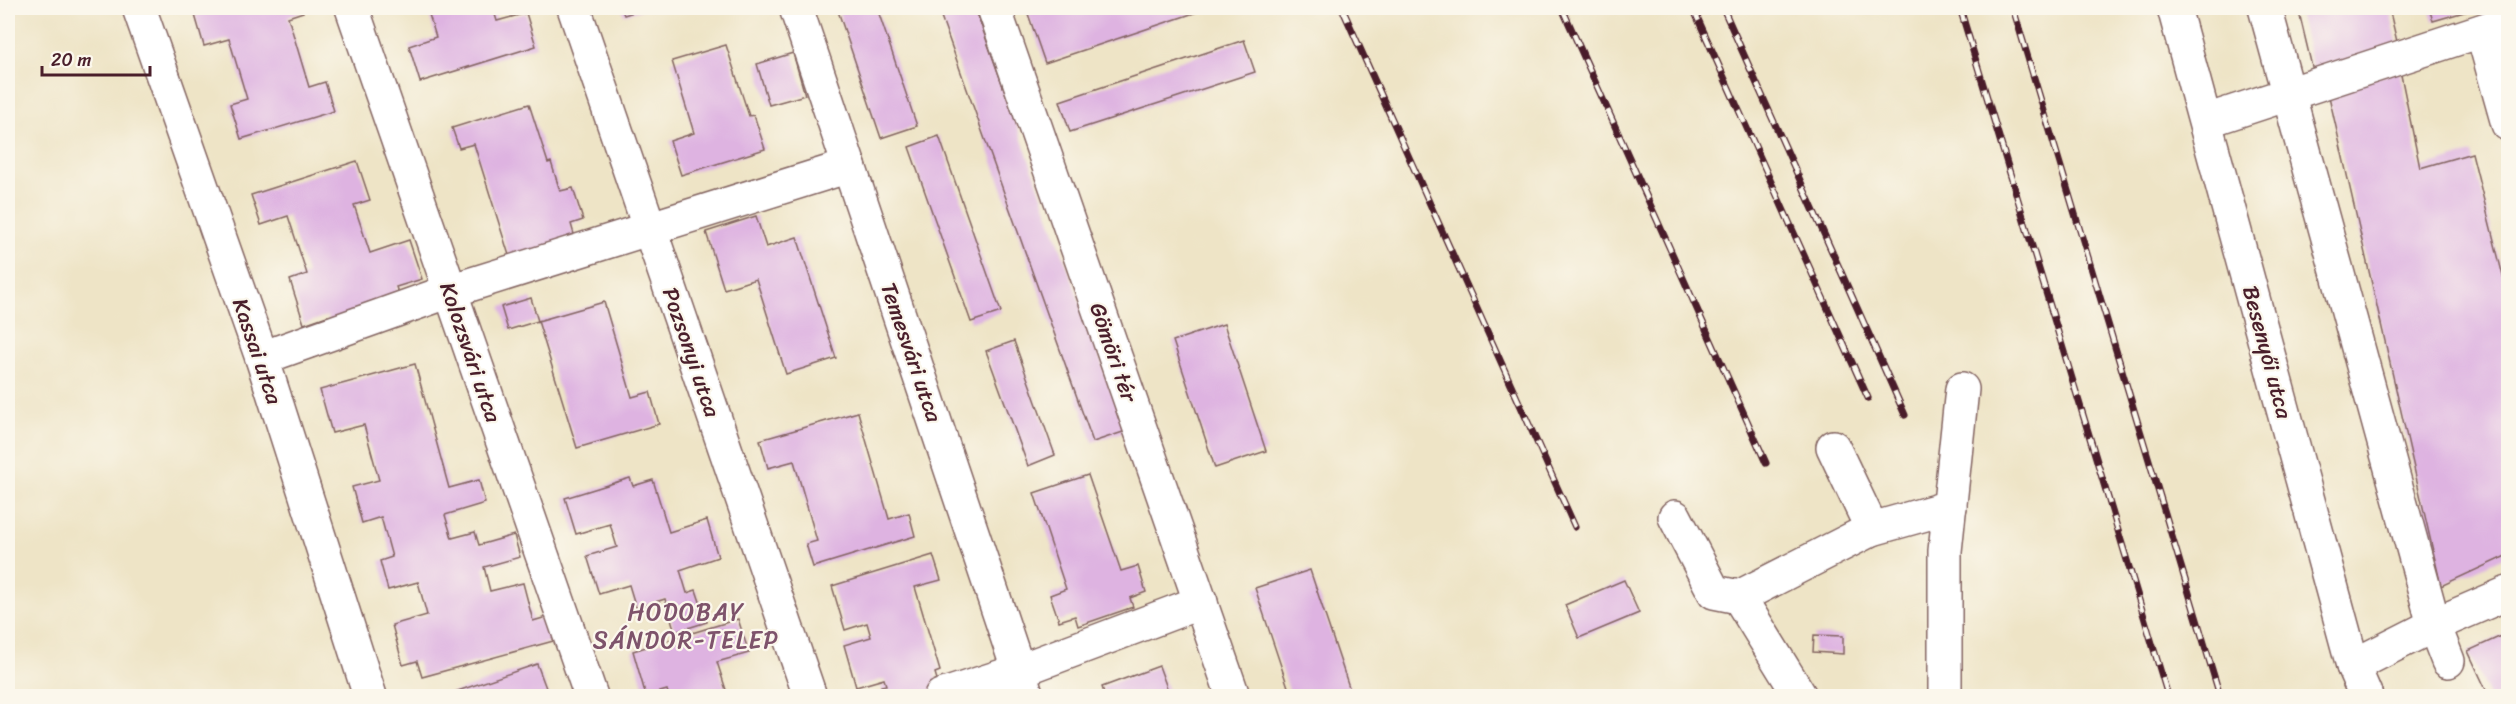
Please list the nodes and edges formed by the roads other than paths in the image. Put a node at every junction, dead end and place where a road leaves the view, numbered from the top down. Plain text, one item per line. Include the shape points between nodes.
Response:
1 (139, 8) edge
2 (352, 8) edge
3 (574, 8) edge
4 (796, 8) edge
5 (994, 8) edge
6 (2174, 8) edge
7 (2265, 8) edge
8 (2495, 27) edge
9 (2288, 95) junction
10 (2206, 121) junction
11 (2508, 124) edge
12 (849, 166) junction
13 (649, 227) junction
14 (450, 291) junction
15 (262, 358) junction
16 (1962, 389) dead end
17 (1833, 447) dead end
18 (1950, 507) junction
19 (1675, 517) dead end
20 (1872, 529) junction
21 (2508, 593) edge
22 (1739, 597) junction
23 (1201, 602) junction
24 (2434, 625) junction
25 (2448, 661) dead end
26 (2353, 666) junction
27 (1023, 684) edge
28 (370, 696) edge
29 (591, 696) edge
30 (810, 696) edge
31 (941, 696) edge
32 (1233, 696) edge
33 (1800, 696) edge
34 (1945, 696) edge
35 (2366, 696) edge

1 - 15 street, Kassai utca
2 - 14 street, Kolozsvári utca
3 - 13 street, Pozsonyi utca
4 - 12 street, Temesvári utca
5 - 23 street, Gömöri tér
6 - 10 street, Besenyői utca
7 - 9 street
8 - 9 street
8 - 11 street
9 - 10 street
9 - 24 street
10 - 26 street, Besenyői utca
12 - 13 street
12 - 27 street, Temesvári utca
13 - 14 street
13 - 30 street, Pozsonyi utca
14 - 15 street
14 - 29 street, Kolozsvári utca
15 - 28 street, Kassai utca
16 - 18 street
17 - 20 street
18 - 20 street
18 - 34 street
19 - 22 street via 1714,592
20 - 22 street
21 - 24 street
22 - 33 street
23 - 27 street
23 - 32 street, Gömöri tér
24 - 25 street
24 - 26 street
26 - 35 street, Besenyői utca
27 - 31 street

